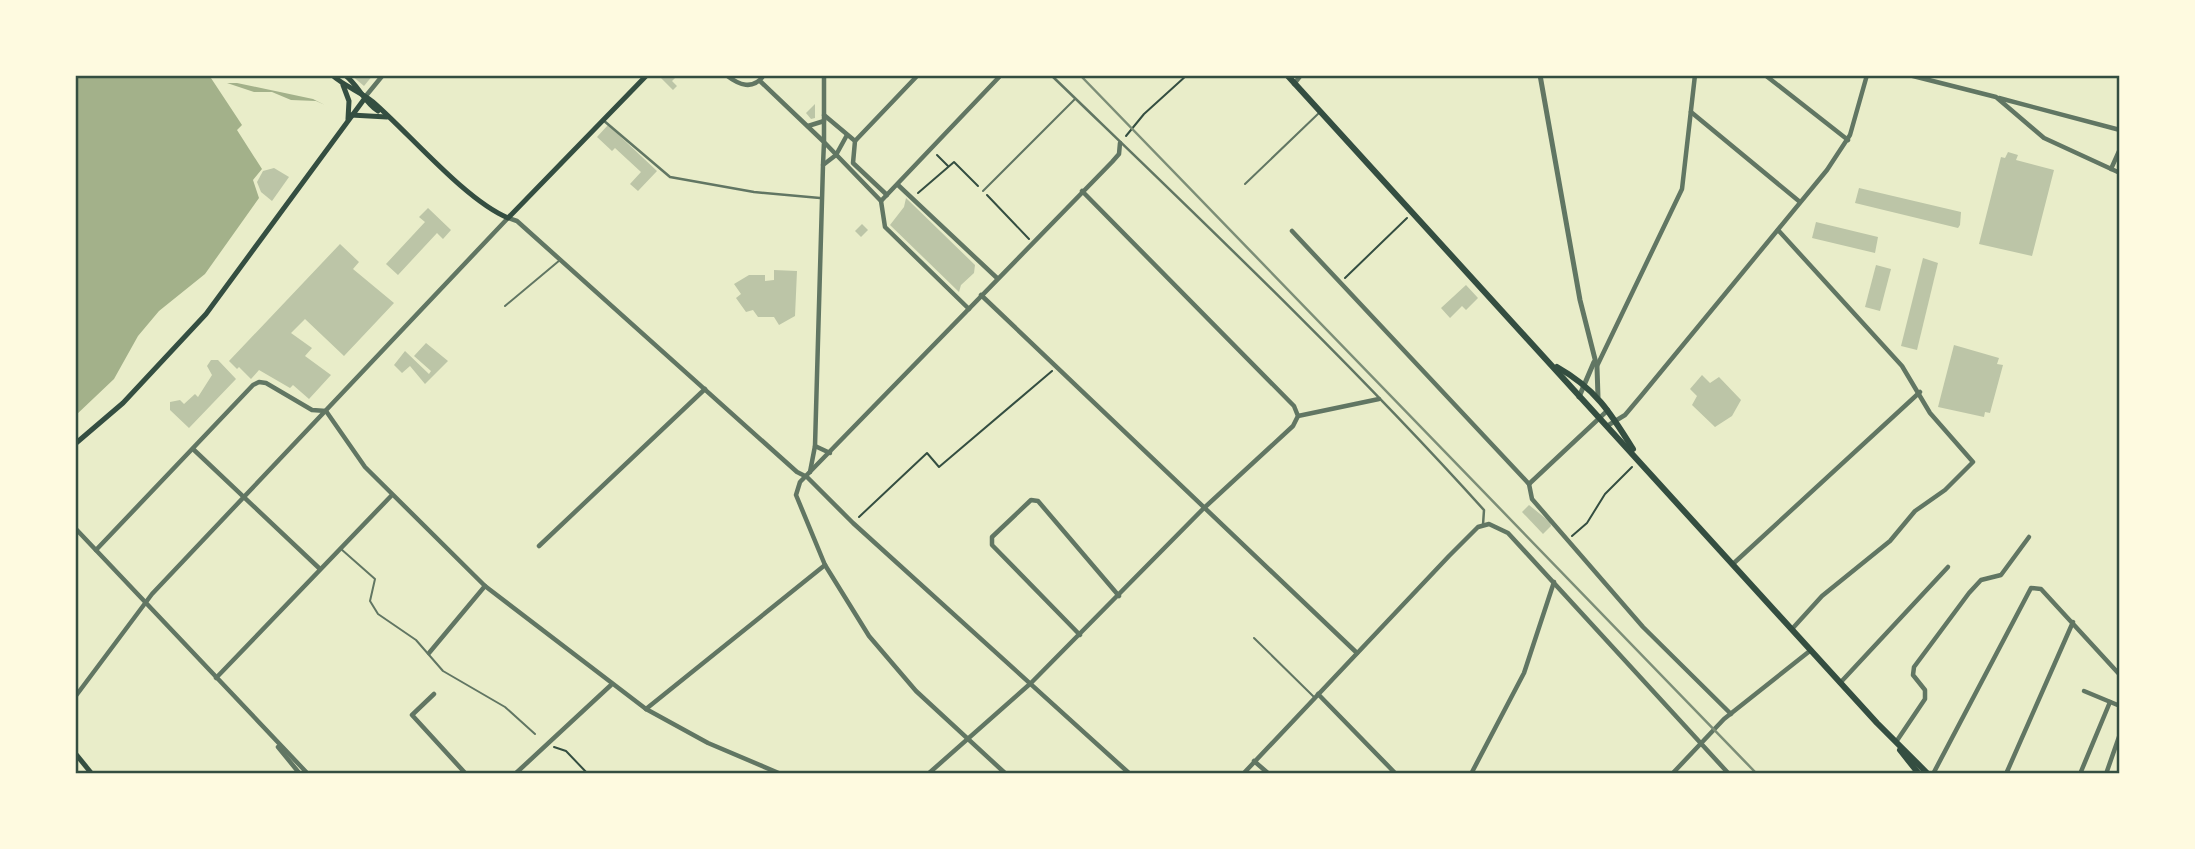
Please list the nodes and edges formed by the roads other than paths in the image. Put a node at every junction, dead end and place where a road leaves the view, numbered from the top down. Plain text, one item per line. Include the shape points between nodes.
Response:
1 (332, 75) edge
2 (345, 75) edge
3 (383, 75) edge
4 (647, 75) edge
5 (726, 75) edge
6 (764, 75) edge
7 (824, 75) edge
8 (918, 75) edge
9 (1001, 75) edge
10 (1051, 75) edge
11 (1287, 75) edge
12 (1301, 75) edge
13 (1540, 75) edge
14 (1695, 75) edge
15 (1765, 75) edge
16 (1867, 75) edge
17 (1909, 75) edge
18 (760, 81) junction
19 (343, 84) junction
20 (1294, 84) junction
21 (365, 97) junction
22 (1996, 97) junction
23 (1075, 99) junction
24 (1320, 112) junction
25 (1691, 112) junction
26 (350, 117) junction
27 (387, 117) junction
28 (824, 118) junction
29 (603, 120) junction
30 (807, 126) junction
31 (2120, 130) edge
32 (848, 135) junction
33 (1848, 140) junction
34 (855, 141) junction
35 (824, 142) junction
36 (1122, 142) junction
37 (2120, 149) edge
38 (836, 155) junction
39 (823, 165) junction
40 (851, 165) junction
41 (2110, 169) junction
42 (2120, 173) edge
43 (1245, 184) dead end
44 (898, 185) junction
45 (983, 191) road end
46 (1082, 191) junction
47 (887, 195) junction
48 (820, 198) junction
49 (881, 201) junction
50 (1800, 202) junction
51 (508, 218) junction
52 (1778, 230) junction
53 (1292, 231) dead end
54 (561, 260) junction
55 (997, 278) junction
56 (981, 295) junction
57 (505, 306) dead end
58 (969, 309) junction
59 (1552, 364) junction
60 (1595, 364) junction
61 (1584, 380) junction
62 (705, 389) junction
63 (1920, 392) junction
64 (1579, 397) junction
65 (1598, 397) junction
66 (1379, 399) junction
67 (1609, 410) junction
68 (326, 411) junction
69 (1298, 416) junction
70 (1599, 419) junction
71 (1616, 421) junction
72 (1607, 426) junction
73 (75, 444) edge
74 (815, 446) junction
75 (193, 449) junction
76 (831, 453) junction
77 (1640, 460) junction
78 (807, 477) junction
79 (1529, 484) junction
80 (392, 495) junction
81 (245, 498) junction
82 (1203, 509) junction
83 (1483, 525) junction
84 (75, 528) edge
85 (2029, 537) dead end
86 (540, 546) dead end
87 (340, 548) junction
88 (96, 551) junction
89 (1734, 564) junction
90 (825, 565) junction
91 (1948, 567) dead end
92 (320, 569) junction
93 (1554, 582) junction
94 (485, 586) junction
95 (1119, 596) junction
96 (146, 604) junction
97 (2073, 622) junction
98 (1792, 629) junction
99 (1080, 635) junction
100 (1254, 638) dead end
101 (1811, 650) junction
102 (429, 653) junction
103 (1357, 653) junction
104 (2120, 675) edge
105 (216, 678) junction
106 (1840, 683) junction
107 (1031, 684) junction
108 (611, 685) junction
109 (2084, 691) dead end
110 (434, 694) dead end
111 (1316, 696) junction
112 (75, 697) edge
113 (2110, 702) junction
114 (2120, 706) edge
115 (646, 709) junction
116 (1731, 714) junction
117 (535, 734) dead end
118 (2120, 734) edge
119 (272, 737) junction
120 (969, 739) junction
121 (1895, 742) junction
122 (1702, 743) junction
123 (75, 753) edge
124 (1911, 760) junction
125 (1254, 761) junction
126 (92, 774) edge
127 (300, 774) edge
128 (308, 774) edge
129 (466, 774) edge
130 (515, 774) edge
131 (781, 774) edge
132 (928, 774) edge
133 (1006, 774) edge
134 (1130, 774) edge
135 (1243, 774) edge
136 (1269, 774) edge
137 (1396, 774) edge
138 (1471, 774) edge
139 (1672, 774) edge
140 (1730, 774) edge
141 (1919, 774) edge
142 (1930, 774) edge
143 (2006, 774) edge
144 (2080, 774) edge
145 (2106, 774) edge

1 - 19 main road
2 - 21 main road
3 - 21 street
4 - 29 main road
5 - 18 street via 743,85
6 - 18 street
7 - 28 street
8 - 34 street
9 - 44 street
10 - 23 street
11 - 20 main road
12 - 20 street
13 - 60 street
14 - 25 street
15 - 33 street
16 - 33 street
17 - 22 street
18 - 30 street
19 - 21 main road
19 - 26 main road
20 - 24 main road
21 - 26 main road
21 - 27 main road
22 - 31 street
22 - 41 street via 2045,138
23 - 36 street
23 - 45 lane
24 - 43 lane
24 - 59 main road
25 - 50 street
25 - 60 street via 1682,189
26 - 27 main road
26 - 73 main road via 206,314 123,403
27 - 51 main road via 496,213
28 - 30 street
28 - 32 street
28 - 35 street
29 - 48 street via 670,177
29 - 51 main road
30 - 35 street
32 - 34 street
32 - 38 street
33 - 50 street
34 - 40 street
35 - 38 street
35 - 39 street
36 - 46 street via 1119,154
36 - 66 street
37 - 41 street
38 - 39 street
38 - 40 street
39 - 48 street
40 - 47 street
40 - 49 street
41 - 42 street
44 - 47 street
44 - 55 street
46 - 55 street
46 - 69 street via 1294,406
47 - 49 street
48 - 74 street
49 - 58 street via 885,227
50 - 52 street
51 - 54 street
51 - 68 street
52 - 63 street via 1902,366
52 - 71 street
53 - 79 street
54 - 57 lane
54 - 62 street
55 - 56 street
56 - 58 street
56 - 82 street
58 - 76 street
59 - 61 main road
59 - 64 main road
60 - 61 street
60 - 65 street
61 - 64 street
61 - 65 main road
62 - 78 street
62 - 86 street
63 - 89 street
63 - 98 street via 1930,413 1973,462 1915,511 1879,551 1822,596
64 - 70 main road
65 - 67 main road
66 - 69 street
66 - 83 street via 1484,510
67 - 70 street
67 - 71 main road
68 - 75 street via 312,410 259,382
68 - 80 street via 365,467
68 - 81 street
69 - 82 street via 1293,426
70 - 72 main road
70 - 79 street
71 - 72 street
71 - 77 main road
72 - 77 main road
74 - 76 street
74 - 78 street
75 - 81 street
75 - 88 street
76 - 78 street
77 - 89 main road
78 - 90 street via 800,482 796,500
78 - 107 street
79 - 116 street via 1532,499 1643,627
80 - 87 street
80 - 94 street
81 - 92 street
81 - 96 street
82 - 95 street
82 - 103 street
83 - 93 street via 1500,527
83 - 103 street
84 - 88 street
85 - 121 street via 2001,575 1981,580 1969,593 1914,667 1913,675 1925,690 1925,699
87 - 92 street
87 - 102 lane via 375,579 370,596 374,609
88 - 96 street
89 - 98 main road
90 - 115 street
90 - 120 street via 869,636 901,676
91 - 106 street
92 - 105 street
93 - 122 street
93 - 138 street via 1524,673
94 - 102 street
94 - 108 street
95 - 99 street
95 - 99 street via 1038,501 1031,500 992,537 992,545
96 - 105 street
96 - 112 street
97 - 104 street
97 - 142 street via 2041,589 2028,591
97 - 143 street
98 - 101 main road
99 - 107 street
100 - 111 lane
101 - 106 main road
101 - 116 street
102 - 117 lane via 443,671 505,707
103 - 111 street
105 - 119 street
106 - 121 main road
107 - 120 street
107 - 134 street
108 - 115 street
108 - 130 street
109 - 113 street
110 - 129 street via 412,715
111 - 125 street
111 - 137 street
113 - 114 street
113 - 144 street
115 - 131 street via 708,744
116 - 122 street
118 - 145 street
119 - 127 street
119 - 128 street
120 - 132 street
120 - 133 street
121 - 124 main road
122 - 139 street
122 - 140 street
123 - 126 main road
124 - 141 main road
124 - 142 main road
125 - 135 street
125 - 136 street

